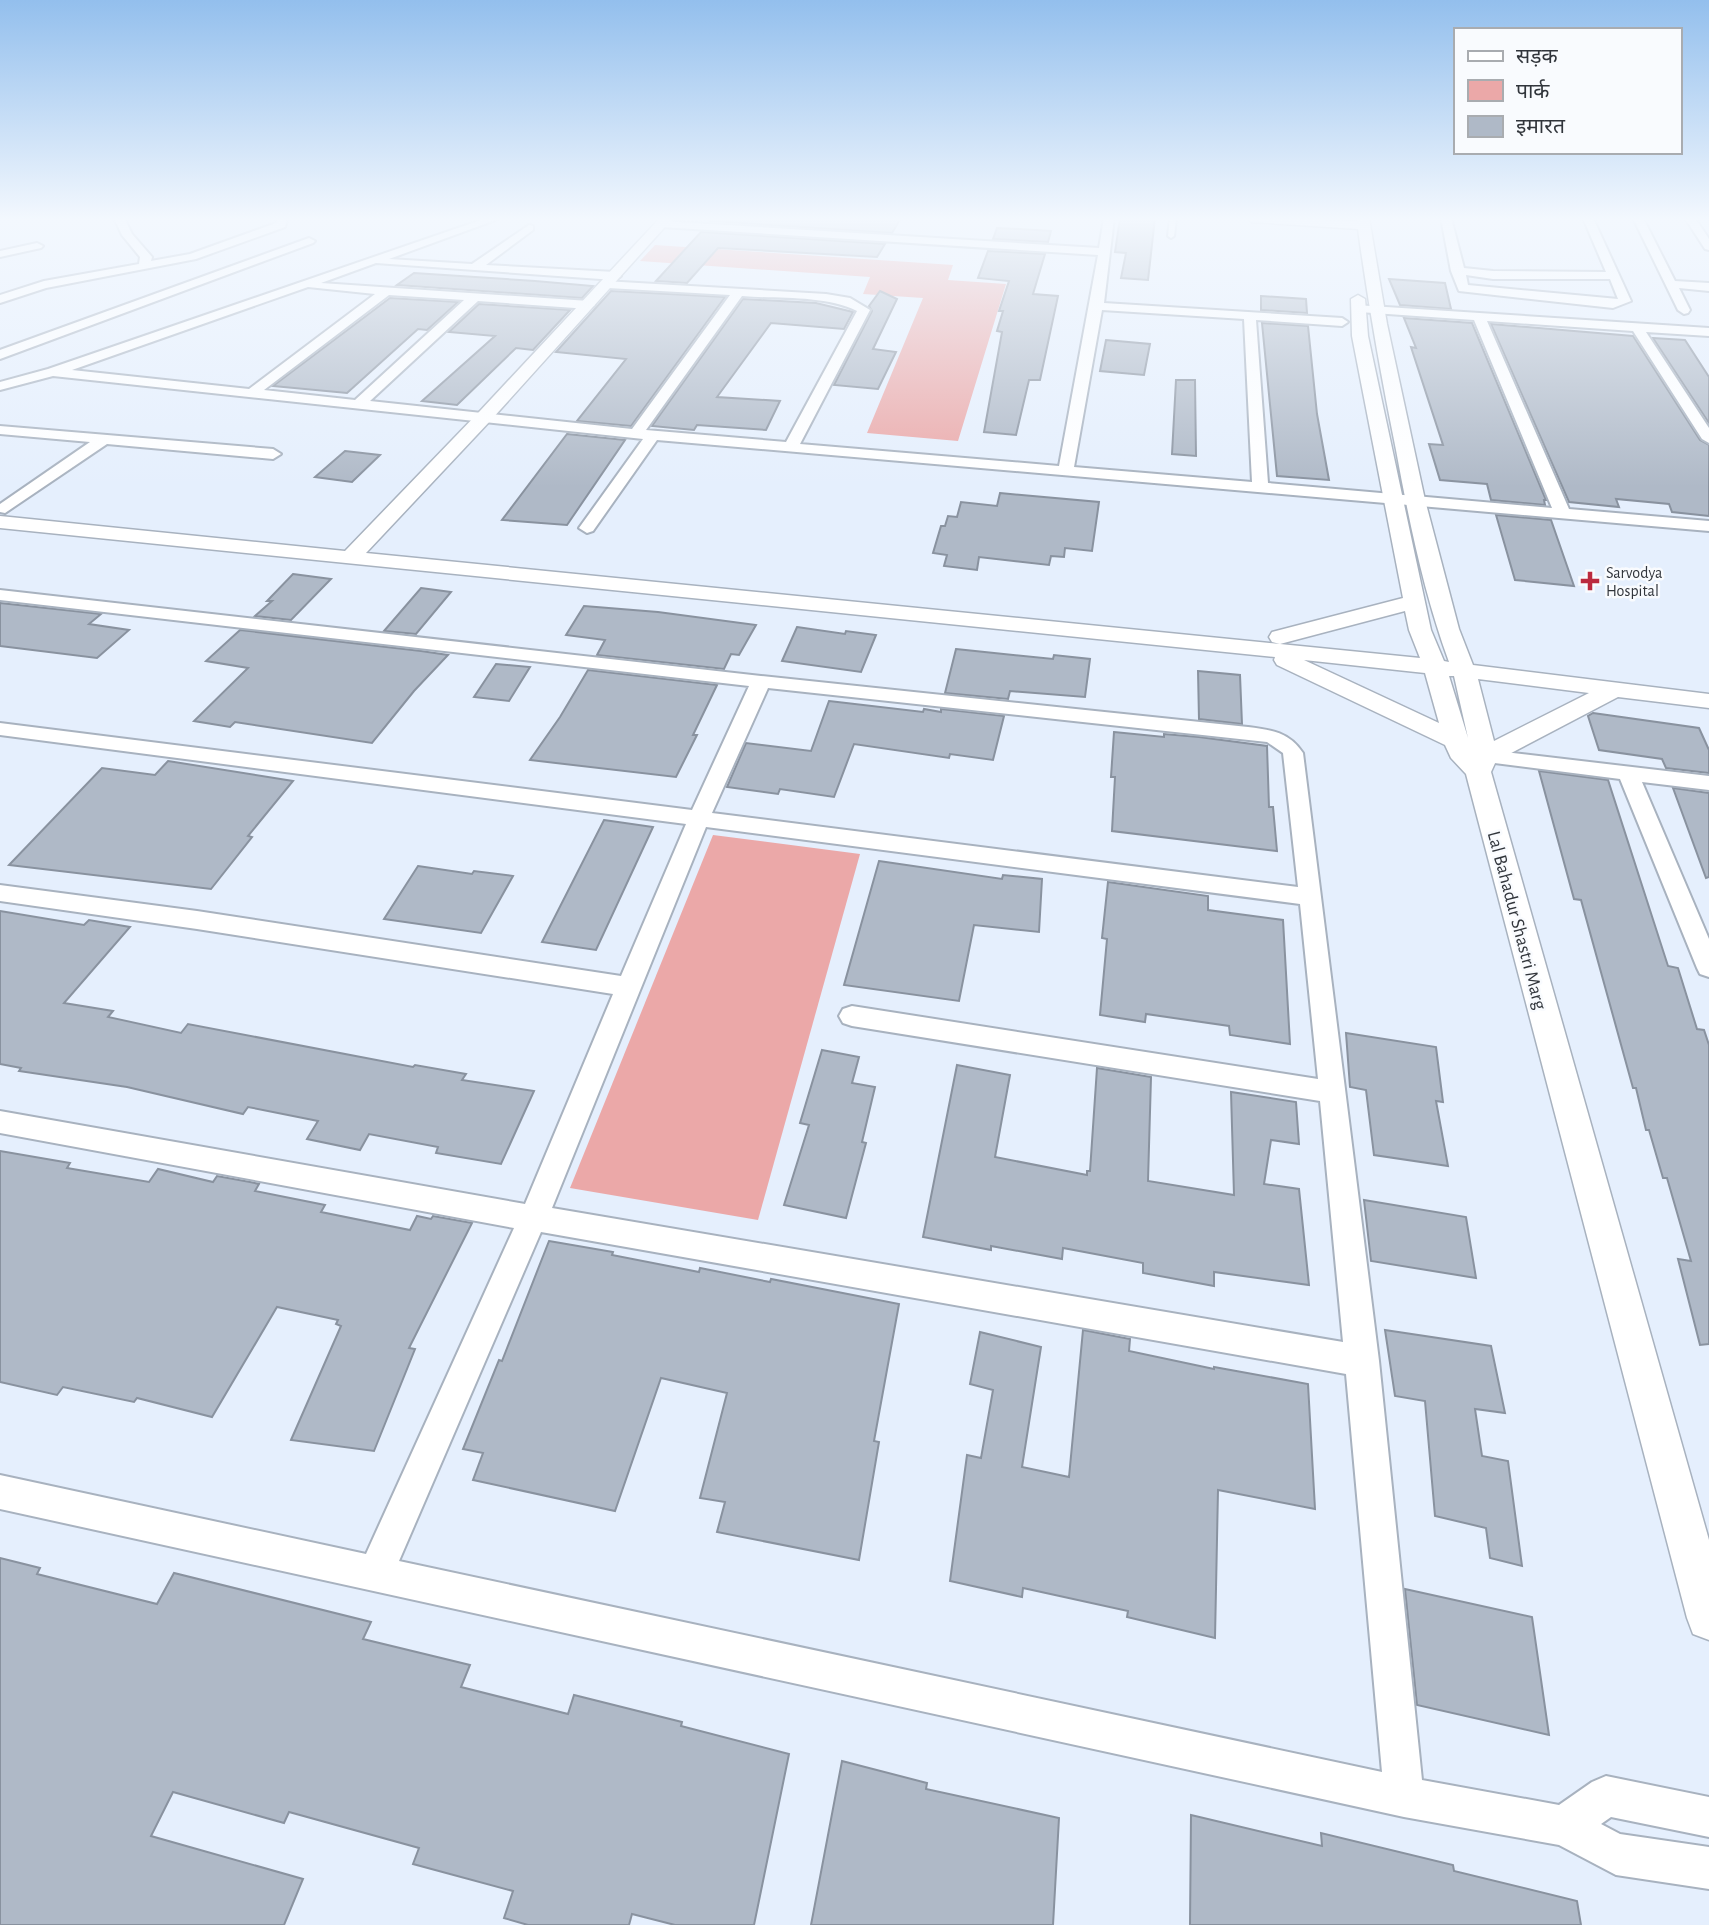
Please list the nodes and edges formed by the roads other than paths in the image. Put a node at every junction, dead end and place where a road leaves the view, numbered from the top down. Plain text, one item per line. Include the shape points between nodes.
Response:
1 (123, 308) edge
2 (234, 308) edge
3 (364, 308) edge
4 (463, 308) edge
5 (586, 308) edge
6 (729, 308) edge
7 (860, 308) edge
8 (1097, 308) edge
9 (1123, 308) edge
10 (1368, 309) junction
11 (1250, 317) junction
12 (1479, 317) junction
13 (1342, 322) dead end
14 (1637, 327) junction
15 (1709, 332) edge
16 (0, 355) edge
17 (0, 366) edge
18 (53, 372) junction
19 (37, 376) junction
20 (0, 386) edge
21 (253, 392) junction
22 (359, 404) junction
23 (485, 416) junction
24 (0, 430) edge
25 (645, 434) junction
26 (1709, 439) edge
27 (103, 440) junction
28 (791, 446) junction
29 (272, 454) dead end
30 (1066, 470) junction
31 (1260, 488) junction
32 (1393, 499) junction
33 (1415, 500) junction
34 (2, 512) edge
35 (1563, 514) junction
36 (1709, 526) edge
37 (587, 528) dead end
38 (357, 550) junction
39 (0, 596) edge
40 (1414, 601) junction
41 (1273, 643) junction
42 (1432, 658) junction
43 (1461, 661) junction
44 (761, 682) junction
45 (1709, 682) edge
46 (1615, 689) junction
47 (1709, 701) edge
48 (0, 729) edge
49 (1470, 755) junction
50 (1628, 773) junction
51 (1709, 783) edge
52 (699, 818) junction
53 (0, 893) edge
54 (1311, 897) junction
55 (1709, 968) edge
56 (629, 987) junction
57 (852, 1016) dead end
58 (1332, 1092) junction
59 (0, 1122) edge
60 (533, 1218) junction
61 (1363, 1361) junction
62 (0, 1492) edge
63 (375, 1574) junction
64 (1709, 1618) edge
65 (1404, 1797) junction
66 (1709, 1817) edge
67 (1564, 1826) junction
68 (1709, 1868) edge

1 - 16 street
2 - 18 street
3 - 21 street
4 - 22 street
5 - 23 street
6 - 25 street
7 - 28 street via 864,310
8 - 30 street
9 - 11 street
10 - 12 street
10 - 32 street via 1360,337
10 - 33 street, Lal Bahadur Shastri Marg
11 - 13 street
11 - 31 street
12 - 14 street
12 - 35 street
14 - 15 street
14 - 26 street via 1689,394
17 - 19 street
18 - 19 street
18 - 21 street
19 - 20 street
21 - 22 street
22 - 23 street
23 - 25 street
23 - 38 street
24 - 27 street
25 - 28 street
25 - 37 street
27 - 29 street
27 - 34 street
28 - 30 street
30 - 31 street
31 - 32 street
32 - 33 street
32 - 40 street
33 - 35 street
33 - 43 street, Lal Bahadur Shastri Marg via 1448,629
34 - 38 street
35 - 36 street
38 - 41 street
39 - 44 street
40 - 41 street
40 - 42 street
41 - 42 street
41 - 49 street
42 - 43 street
42 - 49 street
43 - 45 street
43 - 46 street
43 - 49 street, Lal Bahadur Shastri Marg
44 - 52 street
44 - 54 street via 1280,738 1293,754
46 - 47 street
46 - 49 street
48 - 52 street
49 - 50 street
49 - 64 street, Lal Bahadur Shastri Marg
50 - 51 street
50 - 55 street
52 - 54 street
52 - 56 street
53 - 56 street
54 - 58 street
56 - 60 street
57 - 58 street
58 - 61 street
59 - 60 street
60 - 61 street
60 - 63 street
61 - 65 street
62 - 63 street
63 - 65 street
65 - 67 street
66 - 67 street via 1606,1796
67 - 68 street via 1616,1854

